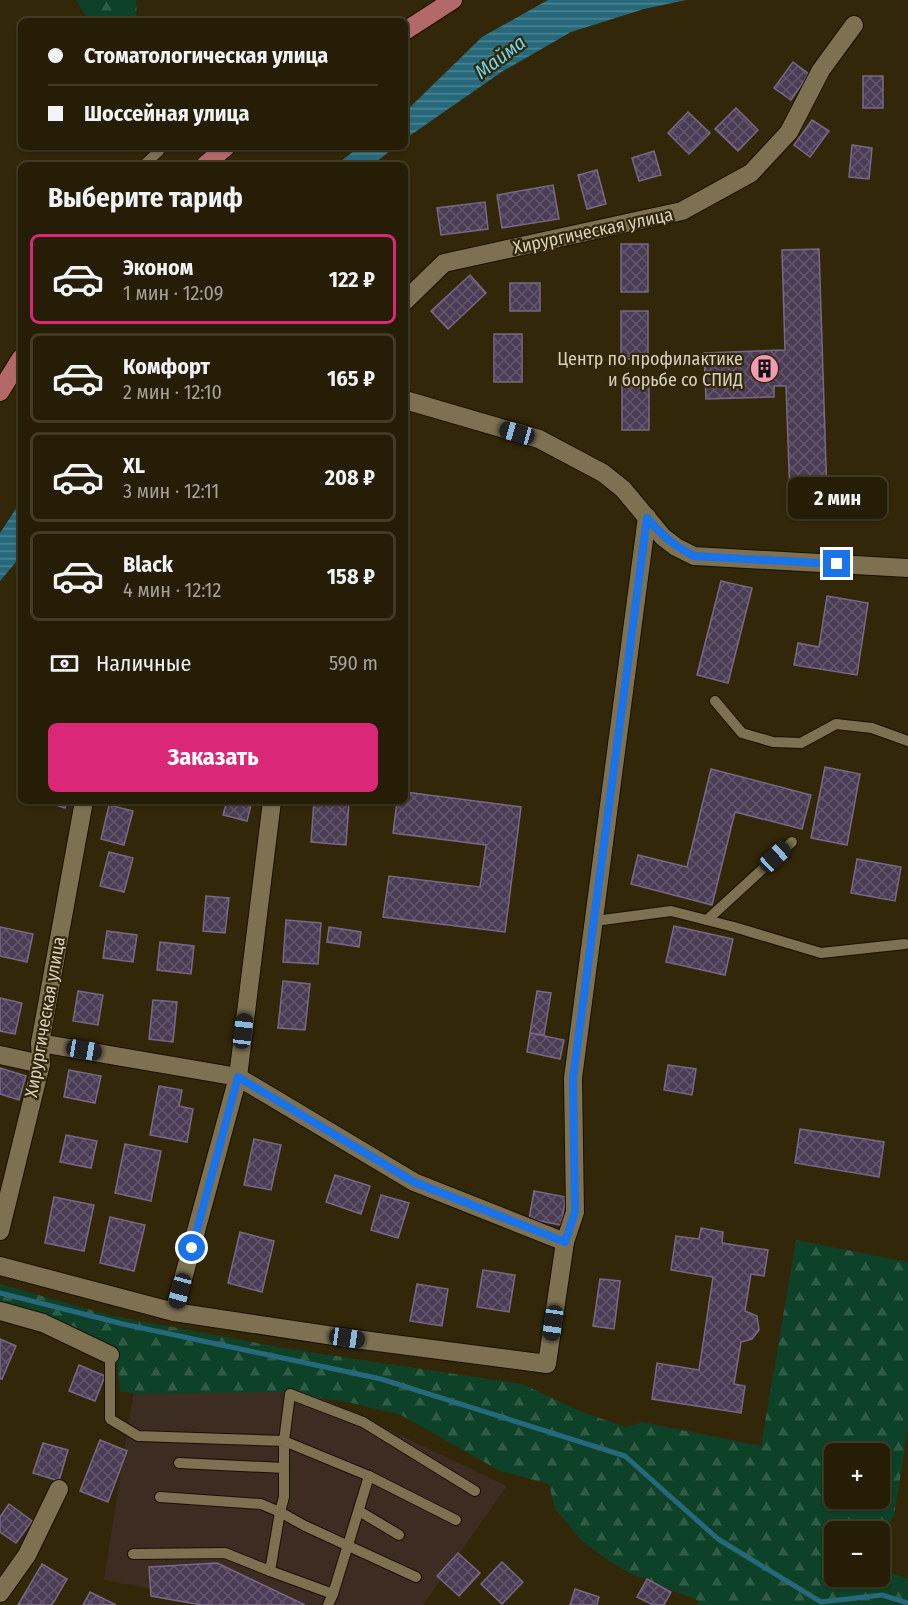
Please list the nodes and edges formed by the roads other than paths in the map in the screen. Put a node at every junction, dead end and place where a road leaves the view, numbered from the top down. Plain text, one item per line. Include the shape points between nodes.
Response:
1 (453, 0) edge
2 (854, 26) dead end
3 (408, 29) edge
4 (222, 150) edge
5 (159, 151) dead end
6 (147, 162) edge
7 (208, 162) edge
8 (408, 298) edge
9 (18, 363) edge
10 (0, 392) edge
11 (408, 403) edge
12 (647, 518) junction
13 (908, 568) edge
14 (715, 701) dead end
15 (908, 741) edge
16 (83, 804) edge
17 (272, 804) edge
18 (792, 842) dead end
19 (707, 920) junction
20 (595, 921) junction
21 (905, 944) dead end
22 (40, 1043) junction
23 (0, 1055) edge
24 (41, 1064) junction
25 (238, 1077) junction
26 (0, 1231) edge
27 (565, 1242) junction
28 (0, 1266) edge
29 (0, 1311) edge
30 (174, 1312) junction
31 (110, 1355) joint
32 (284, 1441) junction
33 (179, 1463) dead end
34 (284, 1468) junction
35 (369, 1476) junction
36 (59, 1489) dead end
37 (475, 1491) dead end
38 (160, 1497) dead end
39 (359, 1511) junction
40 (280, 1512) junction
41 (456, 1520) dead end
42 (399, 1535) dead end
43 (348, 1545) junction
44 (133, 1554) dead end
45 (270, 1571) junction
46 (416, 1577) dead end
47 (0, 1593) edge
48 (333, 1594) junction
49 (328, 1605) edge

1 - 3 main road
2 - 8 street, Хирургическая улица via 821,70 789,132 751,173 682,212 444,263
4 - 7 main road
5 - 6 lane
9 - 10 main road
11 - 12 street via 539,439 603,473 623,489
12 - 13 street via 670,542 694,556
12 - 20 street
14 - 15 lane via 742,733 773,742 801,742 836,724 872,728
16 - 22 street, Хирургическая улица
17 - 25 street
18 - 19 lane
19 - 20 lane via 671,911
19 - 21 lane via 821,953
20 - 27 street via 573,1078 575,1212
22 - 24 street, Хирургическая улица
22 - 25 street
23 - 24 street
24 - 26 street, Хирургическая улица
25 - 27 street via 414,1182
25 - 30 street
27 - 30 street via 547,1364
28 - 30 street
29 - 31 street via 43,1323
31 - 32 lane via 110,1419 138,1436
32 - 34 lane
32 - 35 lane
32 - 37 lane via 290,1394 363,1422
33 - 34 lane
34 - 40 lane
35 - 39 lane
35 - 41 lane
36 - 47 street via 27,1555
38 - 40 lane via 261,1504
39 - 42 lane
39 - 43 lane
40 - 43 lane via 304,1527
40 - 45 lane
43 - 46 lane
43 - 48 lane
44 - 45 lane via 225,1553
45 - 48 lane
48 - 49 lane

